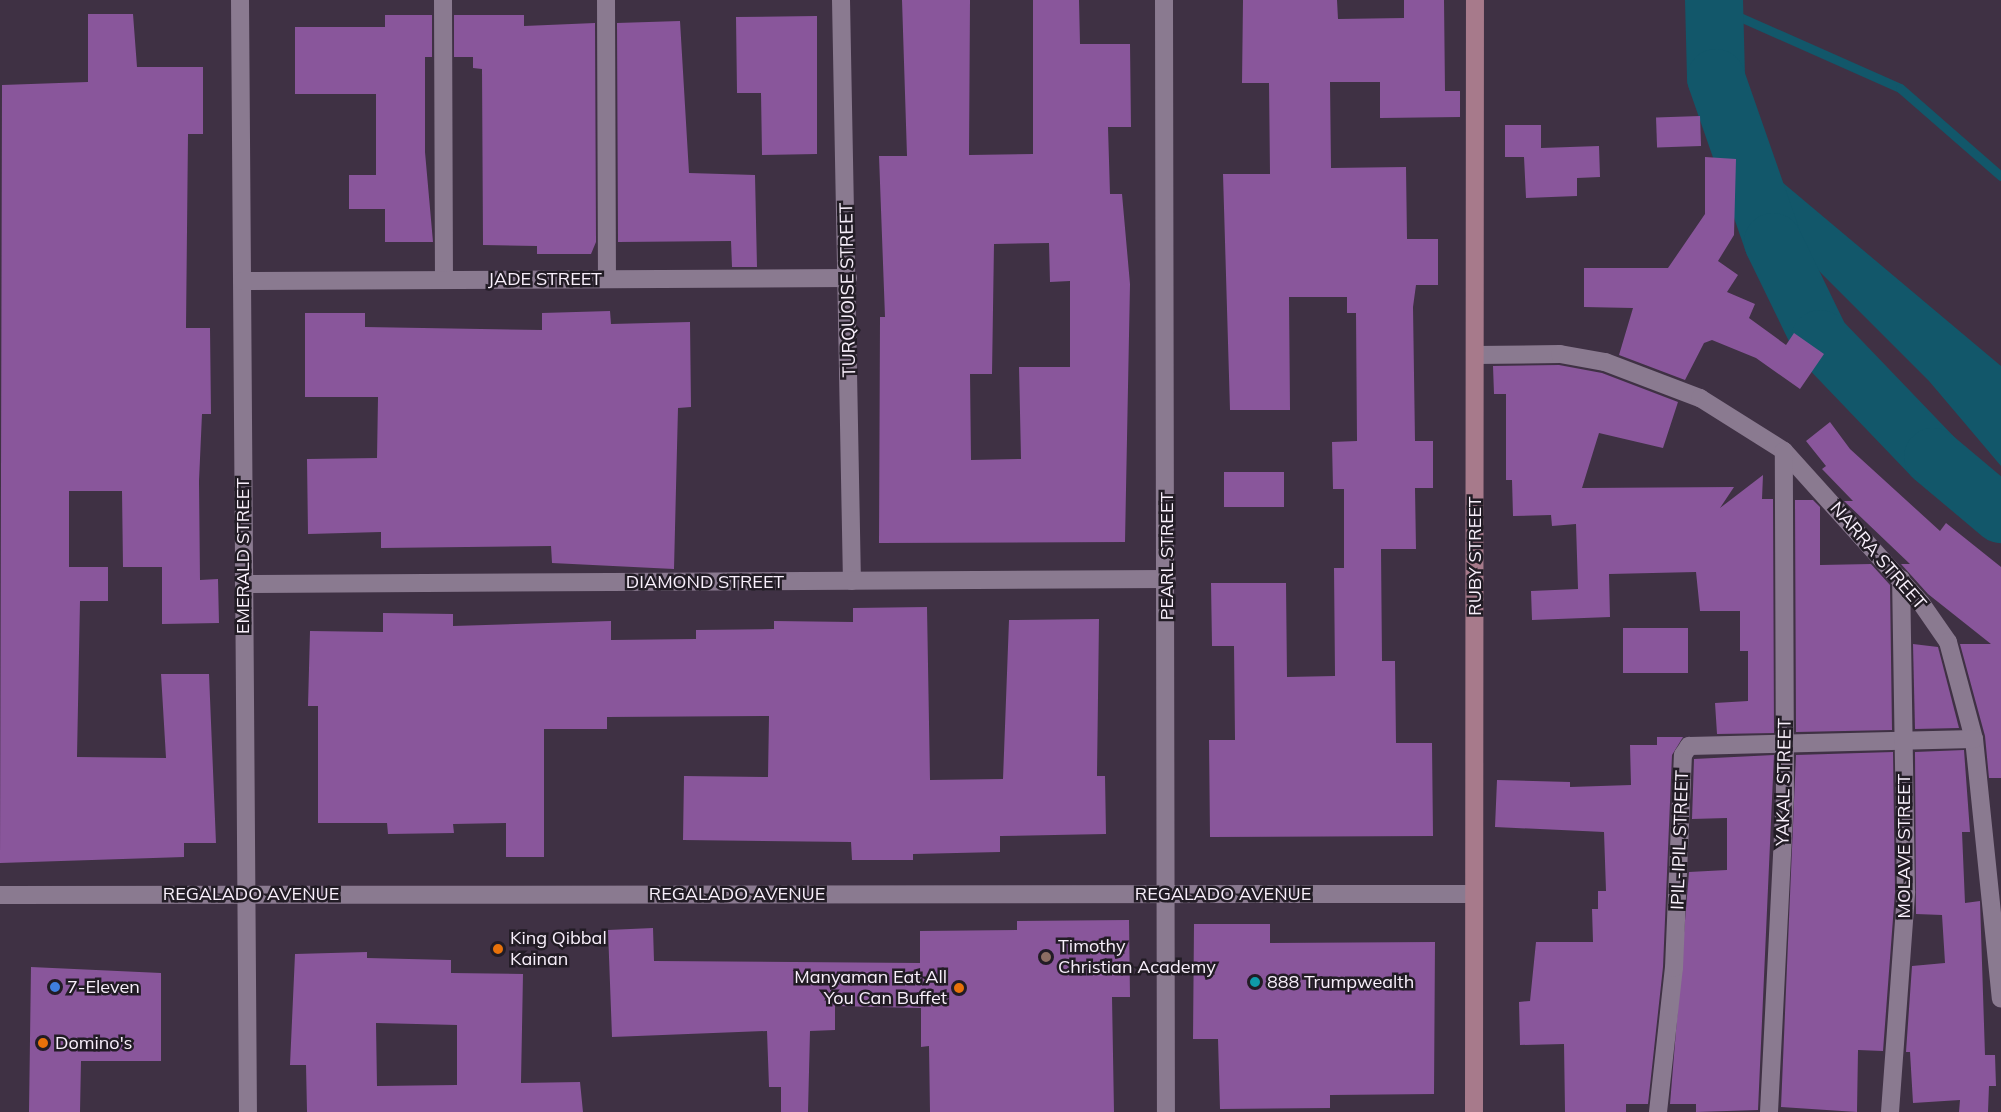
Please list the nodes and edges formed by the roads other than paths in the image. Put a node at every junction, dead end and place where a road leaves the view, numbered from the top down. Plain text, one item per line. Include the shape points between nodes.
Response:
1 (240, 0) edge
2 (443, 0) edge
3 (606, 0) edge
4 (841, 0) edge
5 (1164, 0) edge
6 (1475, 0) edge
7 (848, 278) junction
8 (607, 279) junction
9 (444, 280) junction
10 (242, 281) junction
11 (1475, 355) junction
12 (1784, 451) junction
13 (1167, 579) junction
14 (1900, 579) junction
15 (852, 581) junction
16 (243, 584) junction
17 (1974, 739) junction
18 (1904, 741) junction
19 (1786, 743) junction
20 (245, 894) junction
21 (1167, 894) junction
22 (1474, 894) junction
23 (0, 895) edge
24 (2001, 999) edge
25 (248, 1112) edge
26 (1166, 1112) edge
27 (1474, 1112) edge
28 (1658, 1112) edge
29 (1769, 1112) edge
30 (1890, 1112) edge

1 - 10 street, EMERALD STREET
2 - 9 street
3 - 8 street
4 - 7 street, TURQUOISE STREET
5 - 13 street, PEARL STREET
6 - 11 street, RUBY STREET
7 - 8 street, JADE STREET
7 - 15 street, TURQUOISE STREET
8 - 9 street, JADE STREET
9 - 10 street, JADE STREET
10 - 16 street, EMERALD STREET
11 - 12 street, NARRA STREET via 1560,354 1605,363 1700,398
11 - 22 street, RUBY STREET
12 - 14 street, NARRA STREET
12 - 19 street, YAKAL STREET
13 - 15 street, DIAMOND STREET
13 - 21 street, PEARL STREET
14 - 17 street, NARRA STREET via 1948,642
14 - 18 street, MOLAVE STREET
15 - 16 street, DIAMOND STREET
16 - 20 street, EMERALD STREET
17 - 18 street, IPIL-IPIL STREET
17 - 24 street, NARRA STREET
18 - 19 street, IPIL-IPIL STREET
18 - 30 street, MOLAVE STREET via 1906,892
19 - 28 street, IPIL-IPIL STREET via 1701,744 1689,746 1683,755 1674,968
19 - 29 street, YAKAL STREET
20 - 21 street, REGALADO AVENUE
20 - 23 street, REGALADO AVENUE
20 - 25 street, EMERALD STREET
21 - 22 street, REGALADO AVENUE
21 - 26 street, PEARL STREET
22 - 27 street, RUBY STREET

